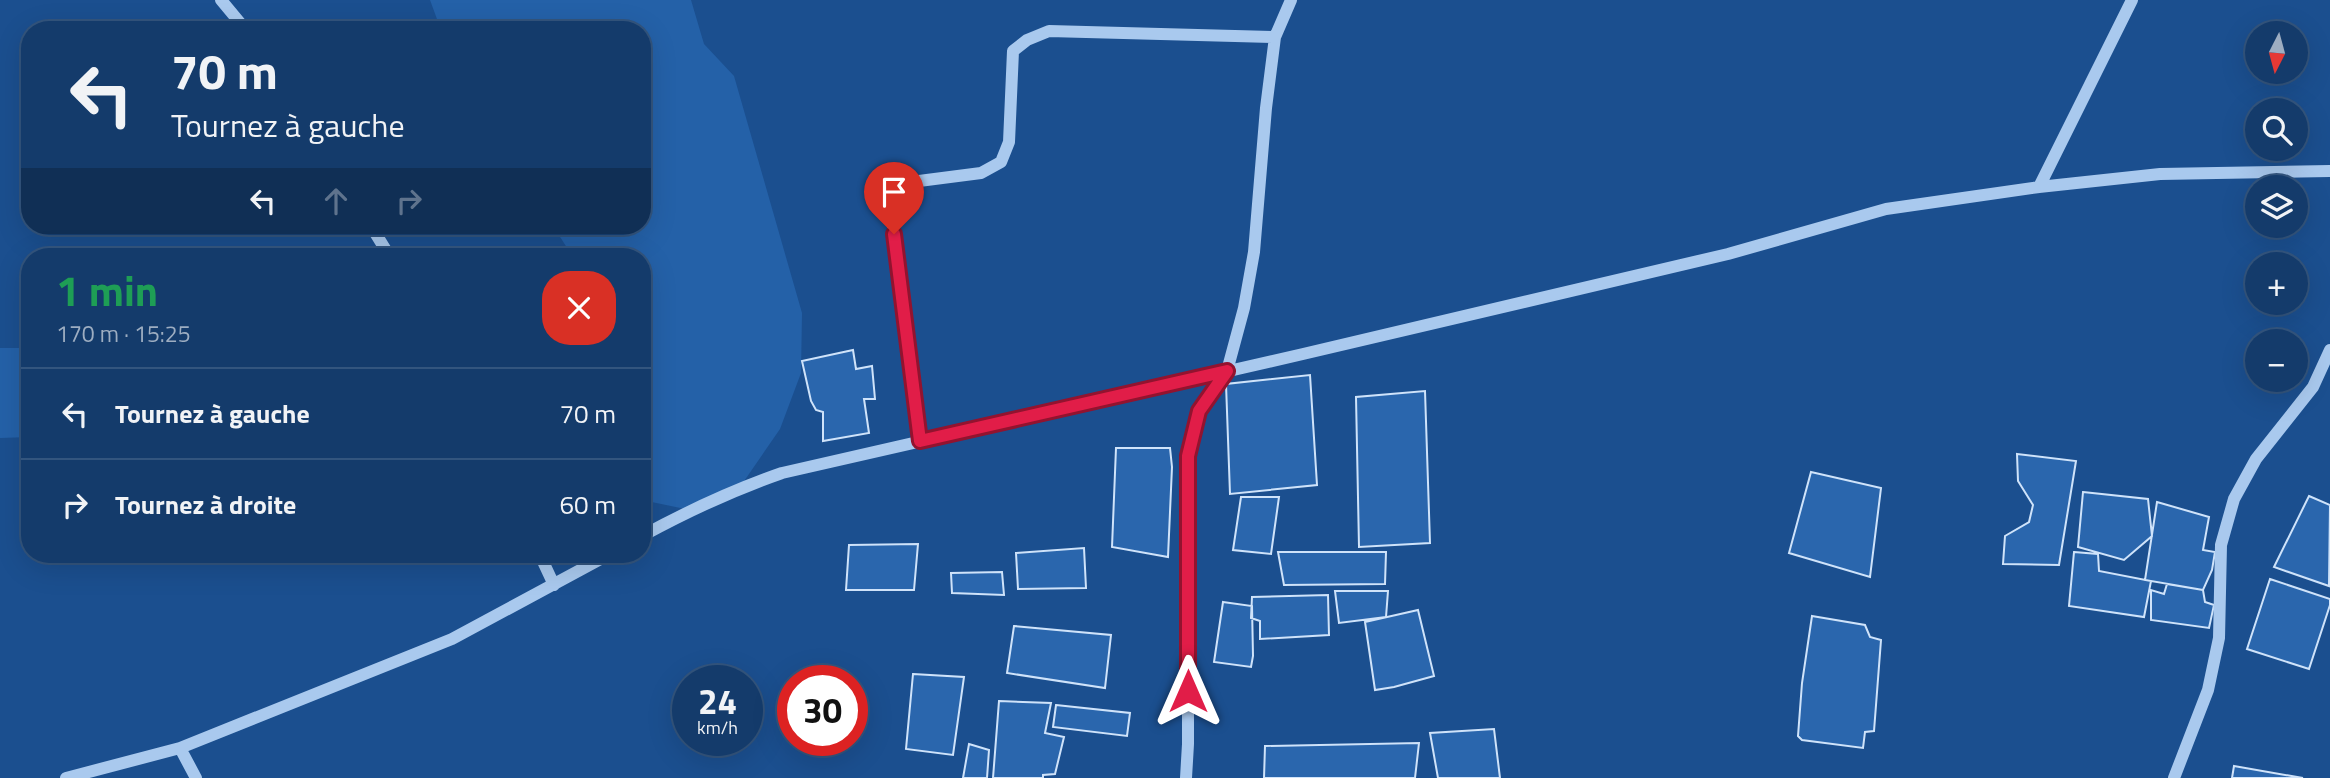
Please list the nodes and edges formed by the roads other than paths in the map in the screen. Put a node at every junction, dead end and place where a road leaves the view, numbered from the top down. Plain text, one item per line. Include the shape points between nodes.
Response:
1 (222, 0) edge
2 (1291, 0) edge
3 (2133, 0) edge
4 (239, 21) edge
5 (1275, 37) junction
6 (2330, 171) edge
7 (2039, 187) junction
8 (2330, 350) edge
9 (1227, 371) junction
10 (920, 441) junction
11 (651, 531) edge
12 (544, 563) edge
13 (594, 563) edge
14 (554, 585) junction
15 (180, 748) junction
16 (66, 778) edge
17 (196, 778) edge
18 (1186, 778) edge
19 (2174, 778) edge

1 - 4 street
2 - 5 street
3 - 7 street
5 - 9 street via 1254,252
5 - 10 street via 1049,31 1013,51 1009,142 1001,162 981,173 919,181 899,192 891,209
6 - 7 street via 2160,174
7 - 9 street via 1886,209 1728,254
8 - 19 street via 2313,387 2256,459 2234,499 2221,545 2219,638 2208,690
9 - 10 street
9 - 18 street via 1199,411 1188,456
10 - 11 street via 740,487
12 - 14 street
13 - 14 street
14 - 15 street via 452,639
15 - 16 street
15 - 17 street

